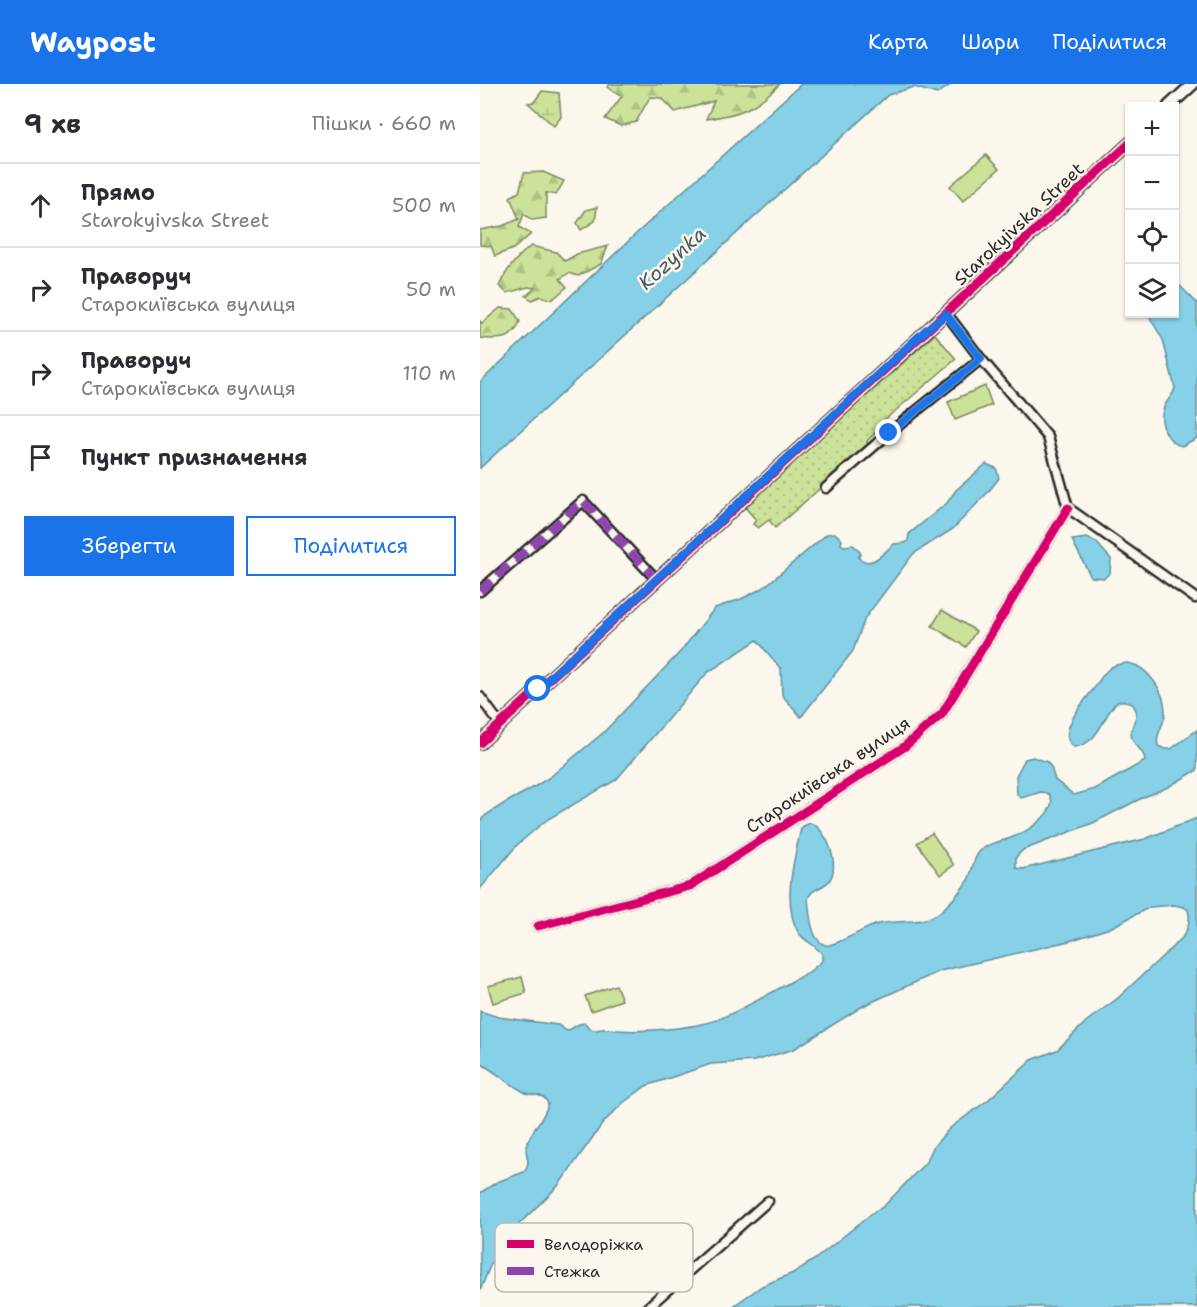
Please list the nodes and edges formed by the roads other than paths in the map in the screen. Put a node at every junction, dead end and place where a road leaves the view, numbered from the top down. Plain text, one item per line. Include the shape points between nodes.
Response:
1 (1193, 84) edge
2 (1173, 102) edge
3 (1125, 148) edge
4 (946, 314) junction
5 (981, 359) junction
6 (826, 488) dead end
7 (1068, 508) junction
8 (656, 579) junction
9 (480, 591) edge
10 (1195, 598) dead end
11 (480, 697) edge
12 (500, 724) junction
13 (480, 743) edge
14 (538, 926) dead end
15 (768, 1201) dead end
16 (693, 1267) edge
17 (665, 1292) edge
18 (648, 1307) edge

1 - 2 street
3 - 4 street, Starokyivska Street
4 - 5 street
4 - 8 street, Starokyivska Street
5 - 6 street
5 - 7 street via 1048,437
7 - 10 street
7 - 14 street, Старокиївська вулиця via 942,714 904,747 690,886
8 - 9 street via 583,501
8 - 12 street, Starokyivska Street
11 - 12 street
12 - 13 street, Starokyivska Street
15 - 16 street
17 - 18 street

